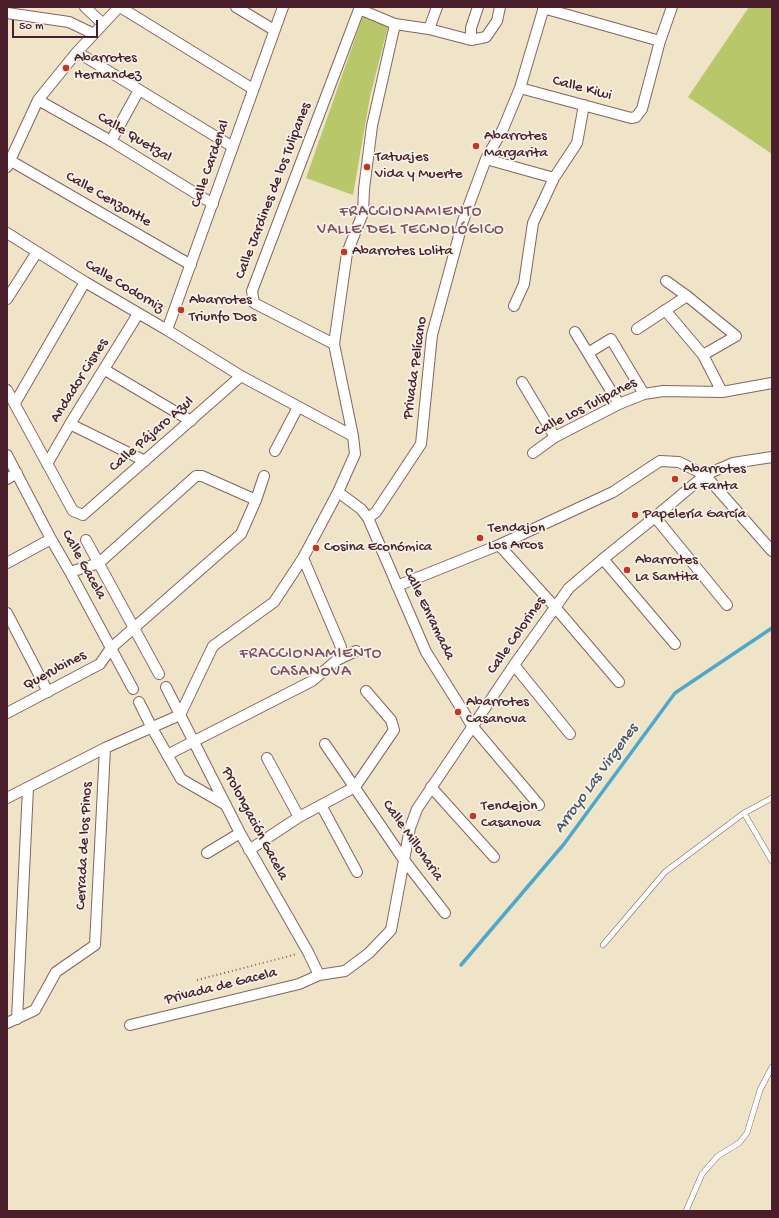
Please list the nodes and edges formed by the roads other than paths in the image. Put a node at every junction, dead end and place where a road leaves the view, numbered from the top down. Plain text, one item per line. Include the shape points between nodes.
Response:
1 (85, 7) edge
2 (120, 7) edge
3 (236, 7) edge
4 (283, 7) edge
5 (437, 7) edge
6 (478, 7) edge
7 (500, 7) edge
8 (672, 7) edge
9 (359, 8) edge
10 (543, 8) edge
11 (7, 12) edge
12 (103, 24) junction
13 (395, 24) junction
14 (429, 29) junction
15 (274, 30) junction
16 (94, 34) junction
17 (471, 40) junction
18 (660, 41) junction
19 (77, 52) junction
20 (520, 88) junction
21 (253, 89) junction
22 (139, 90) junction
23 (38, 100) junction
24 (584, 105) junction
25 (110, 141) junction
26 (233, 147) junction
27 (486, 159) junction
28 (9, 164) edge
29 (554, 178) junction
30 (213, 204) junction
31 (7, 233) edge
32 (37, 252) junction
33 (191, 265) junction
34 (666, 281) dead end
35 (85, 282) junction
36 (687, 296) junction
37 (7, 299) edge
38 (514, 306) dead end
39 (665, 310) junction
40 (138, 314) junction
41 (637, 329) dead end
42 (167, 330) junction
43 (575, 332) dead end
44 (334, 344) junction
45 (588, 353) junction
46 (703, 355) junction
47 (105, 370) junction
48 (241, 376) junction
49 (522, 382) dead end
50 (772, 383) edge
51 (7, 390) edge
52 (722, 392) junction
53 (644, 394) junction
54 (15, 403) junction
55 (619, 404) junction
56 (298, 407) junction
57 (191, 421) junction
58 (70, 424) junction
59 (353, 436) junction
60 (555, 437) junction
61 (275, 451) dead end
62 (533, 452) dead end
63 (7, 455) edge
64 (772, 457) edge
65 (145, 461) junction
66 (47, 464) junction
67 (17, 473) junction
68 (705, 475) junction
69 (264, 476) dead end
70 (7, 479) edge
71 (338, 492) junction
72 (256, 500) junction
73 (83, 515) joint
74 (655, 517) junction
75 (368, 518) junction
76 (51, 539) junction
77 (86, 540) dead end
78 (499, 545) junction
79 (772, 551) edge
80 (303, 558) junction
81 (603, 559) junction
82 (7, 563) edge
83 (99, 563) junction
84 (70, 572) junction
85 (397, 586) junction
86 (727, 604) dead end
87 (555, 607) junction
88 (7, 613) edge
89 (134, 627) junction
90 (675, 644) dead end
91 (111, 648) junction
92 (356, 651) dead end
93 (337, 660) junction
94 (514, 665) junction
95 (159, 674) dead end
96 (619, 682) dead end
97 (166, 687) dead end
98 (133, 689) dead end
99 (366, 691) dead end
100 (48, 692) junction
101 (139, 702) dead end
102 (7, 713) edge
103 (180, 715) junction
104 (473, 727) junction
105 (152, 728) junction
106 (570, 734) dead end
107 (194, 741) junction
108 (325, 744) dead end
109 (105, 748) junction
110 (167, 755) junction
111 (267, 758) dead end
112 (355, 787) junction
113 (431, 787) junction
114 (28, 788) junction
115 (7, 798) edge
116 (772, 798) edge
117 (226, 805) junction
118 (321, 805) junction
119 (539, 805) dead end
120 (744, 813) junction
121 (299, 817) junction
122 (240, 833) junction
123 (249, 850) junction
124 (207, 853) dead end
125 (494, 857) dead end
126 (404, 860) junction
127 (772, 861) edge
128 (357, 872) dead end
129 (445, 913) dead end
130 (602, 945) dead end
131 (318, 975) junction
132 (17, 1019) junction
133 (7, 1023) edge
134 (130, 1024) dead end
135 (772, 1068) edge
136 (686, 1211) edge

1 - 12 street
2 - 12 street
2 - 21 street
3 - 15 street
4 - 15 street, Calle Cardenal
5 - 14 street
6 - 17 street via 471,28
7 - 17 street via 498,21 486,37
8 - 18 street
9 - 13 street
9 - 44 street, Calle Jardines de los Tulipanes via 252,291 254,303
10 - 18 street
10 - 20 street, Privada Pelícano
11 - 16 street via 69,22
12 - 16 street
13 - 14 street
13 - 44 street via 372,126 363,213 347,253
14 - 17 street
15 - 21 street, Calle Cardenal
16 - 19 street
18 - 24 street, Calle Kiwi via 642,109 636,117
19 - 22 street
19 - 23 street
20 - 24 street, Calle Kiwi
20 - 27 street, Privada Pelícano via 503,129
21 - 26 street, Calle Cardenal
22 - 25 street
22 - 26 street
23 - 25 street, Calle Quetzal
23 - 28 street
24 - 29 street via 577,143
25 - 30 street, Calle Quetzal
26 - 30 street, Calle Cardenal
27 - 29 street
27 - 75 street, Privada Pelícano via 463,221 432,335 421,444 376,512
28 - 33 street, Calle Cenzontle
29 - 38 street via 534,222 524,284
30 - 33 street, Calle Cardenal
31 - 32 street, Calle Codorniz
32 - 35 street, Calle Codorniz
32 - 37 street
33 - 42 street, Calle Cardenal
34 - 36 street
35 - 40 street, Calle Codorniz
35 - 54 street
36 - 39 street
36 - 46 street via 736,336
39 - 41 street
39 - 46 street
40 - 42 street, Calle Codorniz
40 - 47 street, Andador Cisnes
42 - 48 street, Calle Codorniz
43 - 45 street
44 - 59 street
45 - 53 street via 611,339
45 - 55 street
46 - 52 street
47 - 57 street
47 - 58 street, Andador Cisnes
48 - 56 street, Calle Codorniz
48 - 57 street, Calle Pájaro Azul
49 - 60 street
50 - 52 street, Calle Los Tulipanes
51 - 54 street, Calle Gacela
52 - 53 street, Calle Los Tulipanes via 663,391
53 - 55 street, Calle Los Tulipanes
54 - 66 street, Calle Gacela
55 - 60 street, Calle Los Tulipanes
56 - 59 street, Calle Codorniz
56 - 61 street
57 - 65 street, Calle Pájaro Azul
58 - 65 street
58 - 66 street, Andador Cisnes
59 - 71 street via 354,454
60 - 62 street, Calle Los Tulipanes
63 - 67 street, Calle Gacela
64 - 68 street, Calle Colorines via 733,463
65 - 73 street, Calle Pájaro Azul
66 - 73 street, Calle Gacela via 72,511
67 - 70 street
67 - 76 street, Calle Gacela
68 - 74 street, Calle Colorines
68 - 78 street via 679,462 660,461 613,492
68 - 79 street
69 - 72 street, Querubines
71 - 75 street, Calle Enramada
71 - 80 street
72 - 83 street via 202,476 196,476
72 - 89 street, Querubines via 241,534
74 - 81 street, Calle Colorines
74 - 86 street
75 - 85 street, Calle Enramada
76 - 82 street
76 - 84 street, Calle Gacela
77 - 83 street
78 - 85 street
78 - 87 street
80 - 93 street via 341,647
80 - 103 street via 274,602 213,646
81 - 87 street, Calle Colorines via 569,588
81 - 90 street
83 - 84 street
83 - 89 street
84 - 91 street, Calle Gacela
85 - 104 street, Calle Enramada via 426,652
87 - 94 street, Calle Colorines
87 - 96 street
88 - 100 street
89 - 91 street, Querubines
89 - 95 street
91 - 98 street, Calle Gacela
91 - 100 street, Querubines via 100,664
92 - 93 street
93 - 107 street via 312,681
94 - 104 street, Calle Colorines
94 - 106 street
97 - 103 street, Prolongación Gacela
99 - 112 street via 392,720 394,730
100 - 102 street, Querubines
101 - 105 street
103 - 105 street
103 - 107 street, Prolongación Gacela
104 - 113 street, Calle Colorines
104 - 119 street, Calle Enramada
105 - 109 street
105 - 110 street
107 - 110 street
107 - 117 street, Prolongación Gacela
108 - 112 street, Calle Millonaria
109 - 114 street
109 - 132 street, Cerrada de los Pinos via 94,945 56,972 35,1010
110 - 117 street via 181,779
111 - 121 street
112 - 118 street
112 - 126 street, Calle Millonaria
113 - 125 street
113 - 126 street, Calle Colorines via 417,809 410,828
114 - 115 street
114 - 132 street
116 - 120 lane
117 - 122 street, Prolongación Gacela
118 - 121 street
118 - 128 street
120 - 127 lane
120 - 130 lane via 665,872
121 - 123 street
122 - 123 street, Prolongación Gacela
122 - 124 street
123 - 131 street, Prolongación Gacela via 308,952
126 - 129 street, Calle Millonaria
126 - 131 street, Calle Colorines via 392,930 369,953 345,971
131 - 134 street, Privada de Gacela via 300,984
132 - 133 street
135 - 136 lane via 760,1090 747,1133 739,1143 718,1156 702,1174

